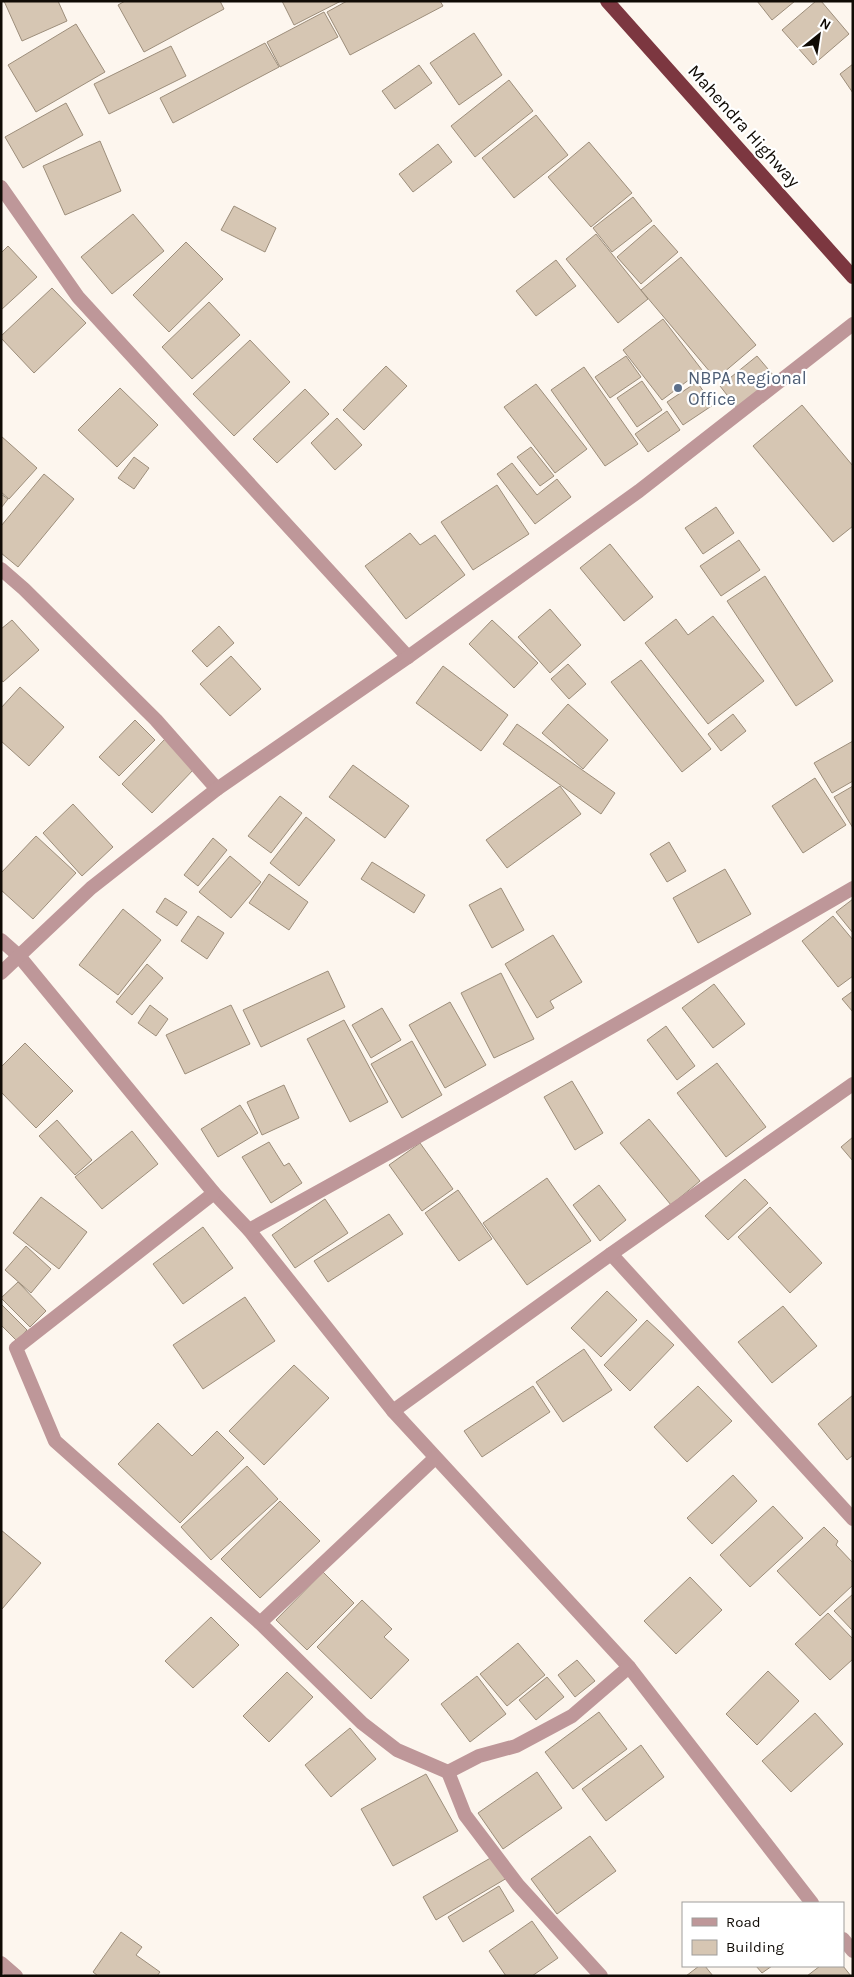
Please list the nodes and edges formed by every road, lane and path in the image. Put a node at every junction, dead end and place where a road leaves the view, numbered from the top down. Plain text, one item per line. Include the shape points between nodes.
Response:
1 (607, 1) edge
2 (1, 187) edge
3 (853, 277) edge
4 (853, 324) edge
5 (1, 569) edge
6 (408, 657) junction
7 (217, 788) junction
8 (853, 888) edge
9 (1, 940) edge
10 (20, 956) junction
11 (1, 974) edge
12 (853, 1084) edge
13 (214, 1193) junction
14 (249, 1230) junction
15 (611, 1254) junction
16 (392, 1411) junction
17 (435, 1458) junction
18 (853, 1519) edge
19 (260, 1623) junction
20 (629, 1667) junction
21 (448, 1772) junction
22 (811, 1902) edge
23 (844, 1940) edge
24 (853, 1950) edge
25 (1, 1963) edge
26 (16, 1976) edge
27 (601, 1976) edge

1 - 3 highway, Mahendra Highway
2 - 6 street via 78,297
4 - 6 street via 639,491
5 - 7 street via 156,720
6 - 7 street
7 - 10 street via 91,888
8 - 14 street
9 - 10 street
10 - 11 street
10 - 13 street
12 - 15 street
13 - 14 street
13 - 19 street via 16,1348 55,1441
14 - 16 street
15 - 16 street
15 - 18 street
16 - 17 street
17 - 19 street
17 - 20 street
19 - 21 street via 362,1723 397,1750
20 - 21 street via 572,1716 516,1746 479,1756
20 - 22 street
21 - 27 street via 466,1815 518,1886
23 - 24 street
25 - 26 street

